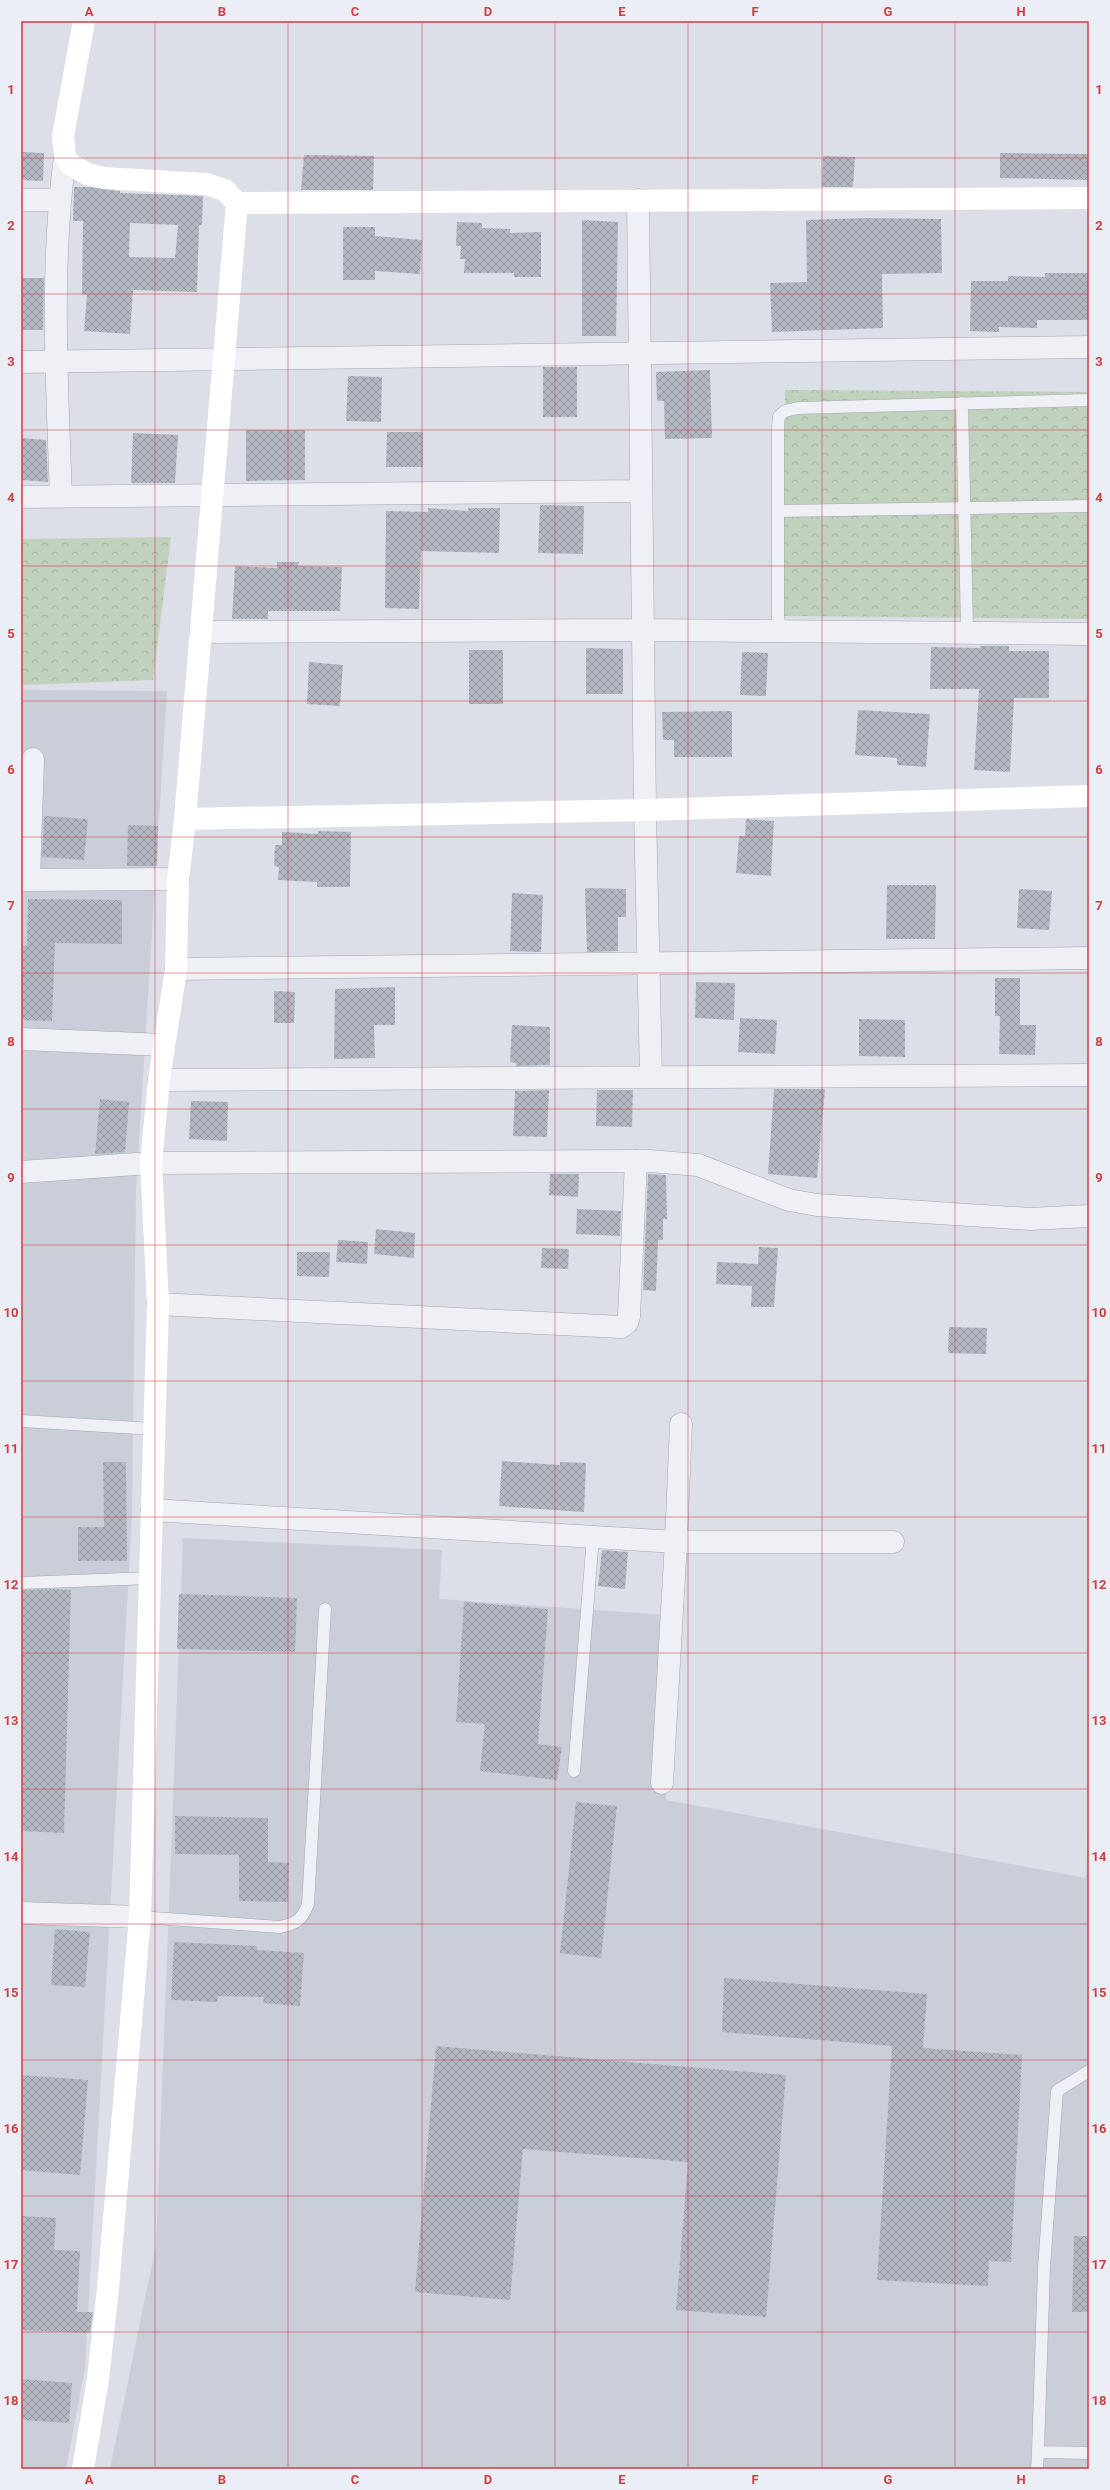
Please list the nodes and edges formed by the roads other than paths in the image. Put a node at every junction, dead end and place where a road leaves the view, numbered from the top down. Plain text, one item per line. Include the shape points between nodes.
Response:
1 (84, 21) edge
2 (65, 156) junction
3 (1089, 198) edge
4 (21, 200) edge
5 (60, 200) junction
6 (638, 200) junction
7 (237, 203) junction
8 (1089, 347) edge
9 (640, 353) junction
10 (224, 359) junction
11 (56, 361) junction
12 (21, 362) edge
13 (1089, 400) edge
14 (962, 403) junction
15 (641, 491) junction
16 (213, 495) junction
17 (21, 497) edge
18 (61, 497) junction
19 (1089, 506) edge
20 (964, 508) junction
21 (778, 511) junction
22 (1089, 627) edge
23 (967, 628) junction
24 (643, 630) junction
25 (201, 632) junction
26 (1089, 634) edge
27 (33, 759) dead end
28 (1089, 796) edge
29 (645, 810) junction
30 (186, 819) junction
31 (178, 879) junction
32 (25, 880) edge
33 (1089, 958) edge
34 (647, 963) junction
35 (176, 969) junction
36 (21, 1039) edge
37 (164, 1045) junction
38 (1089, 1075) edge
39 (651, 1077) junction
40 (159, 1080) junction
41 (636, 1161) junction
42 (151, 1163) junction
43 (21, 1172) edge
44 (1089, 1216) edge
45 (158, 1304) junction
46 (21, 1421) edge
47 (681, 1424) dead end
48 (154, 1429) junction
49 (152, 1510) junction
50 (593, 1537) junction
51 (676, 1542) junction
52 (893, 1542) dead end
53 (150, 1578) junction
54 (21, 1582) edge
55 (325, 1609) dead end
56 (574, 1771) dead end
57 (662, 1783) dead end
58 (21, 1913) edge
59 (140, 1917) junction
60 (1089, 2071) edge
61 (1038, 2452) junction
62 (1089, 2453) edge
63 (83, 2469) edge
64 (1037, 2469) edge

1 - 2 street via 63,136
2 - 5 street
2 - 7 street via 70,164 87,174 104,178 206,184 225,190
3 - 6 street
4 - 5 street
5 - 11 street
6 - 7 street
6 - 9 street
7 - 10 street
8 - 9 street
9 - 10 street
9 - 15 street
10 - 11 street
10 - 16 street
11 - 12 street
11 - 18 street
13 - 14 lane
14 - 20 lane
14 - 21 lane via 798,408 784,411 778,416
15 - 16 street
15 - 24 street
16 - 18 street
16 - 25 street
17 - 18 street
19 - 20 lane
20 - 21 lane
20 - 23 lane
21 - 23 lane via 778,618 783,628
22 - 23 lane
24 - 25 street
24 - 26 street
24 - 29 street
25 - 30 street
27 - 32 street
28 - 29 street
29 - 30 street
29 - 34 street
30 - 31 street
31 - 32 street
31 - 35 street
33 - 34 street
34 - 35 street
34 - 39 street
35 - 37 street
36 - 37 street
37 - 40 street
38 - 39 street
39 - 40 street
40 - 42 street
41 - 42 street
41 - 44 street via 698,1165 789,1200 817,1205 1030,1219
41 - 45 street via 629,1316 627,1323 621,1327
42 - 43 street
42 - 45 street
45 - 48 street
46 - 48 lane
47 - 51 street
48 - 49 street
49 - 50 street
49 - 53 street
50 - 51 street
50 - 56 lane
51 - 52 street
51 - 57 street
53 - 54 lane
53 - 59 street
55 - 59 lane via 308,1904 304,1916 294,1924 280,1926
58 - 59 street
59 - 63 street via 108,2288 98,2379
60 - 61 lane via 1058,2092 1044,2267
61 - 62 lane
61 - 64 lane

